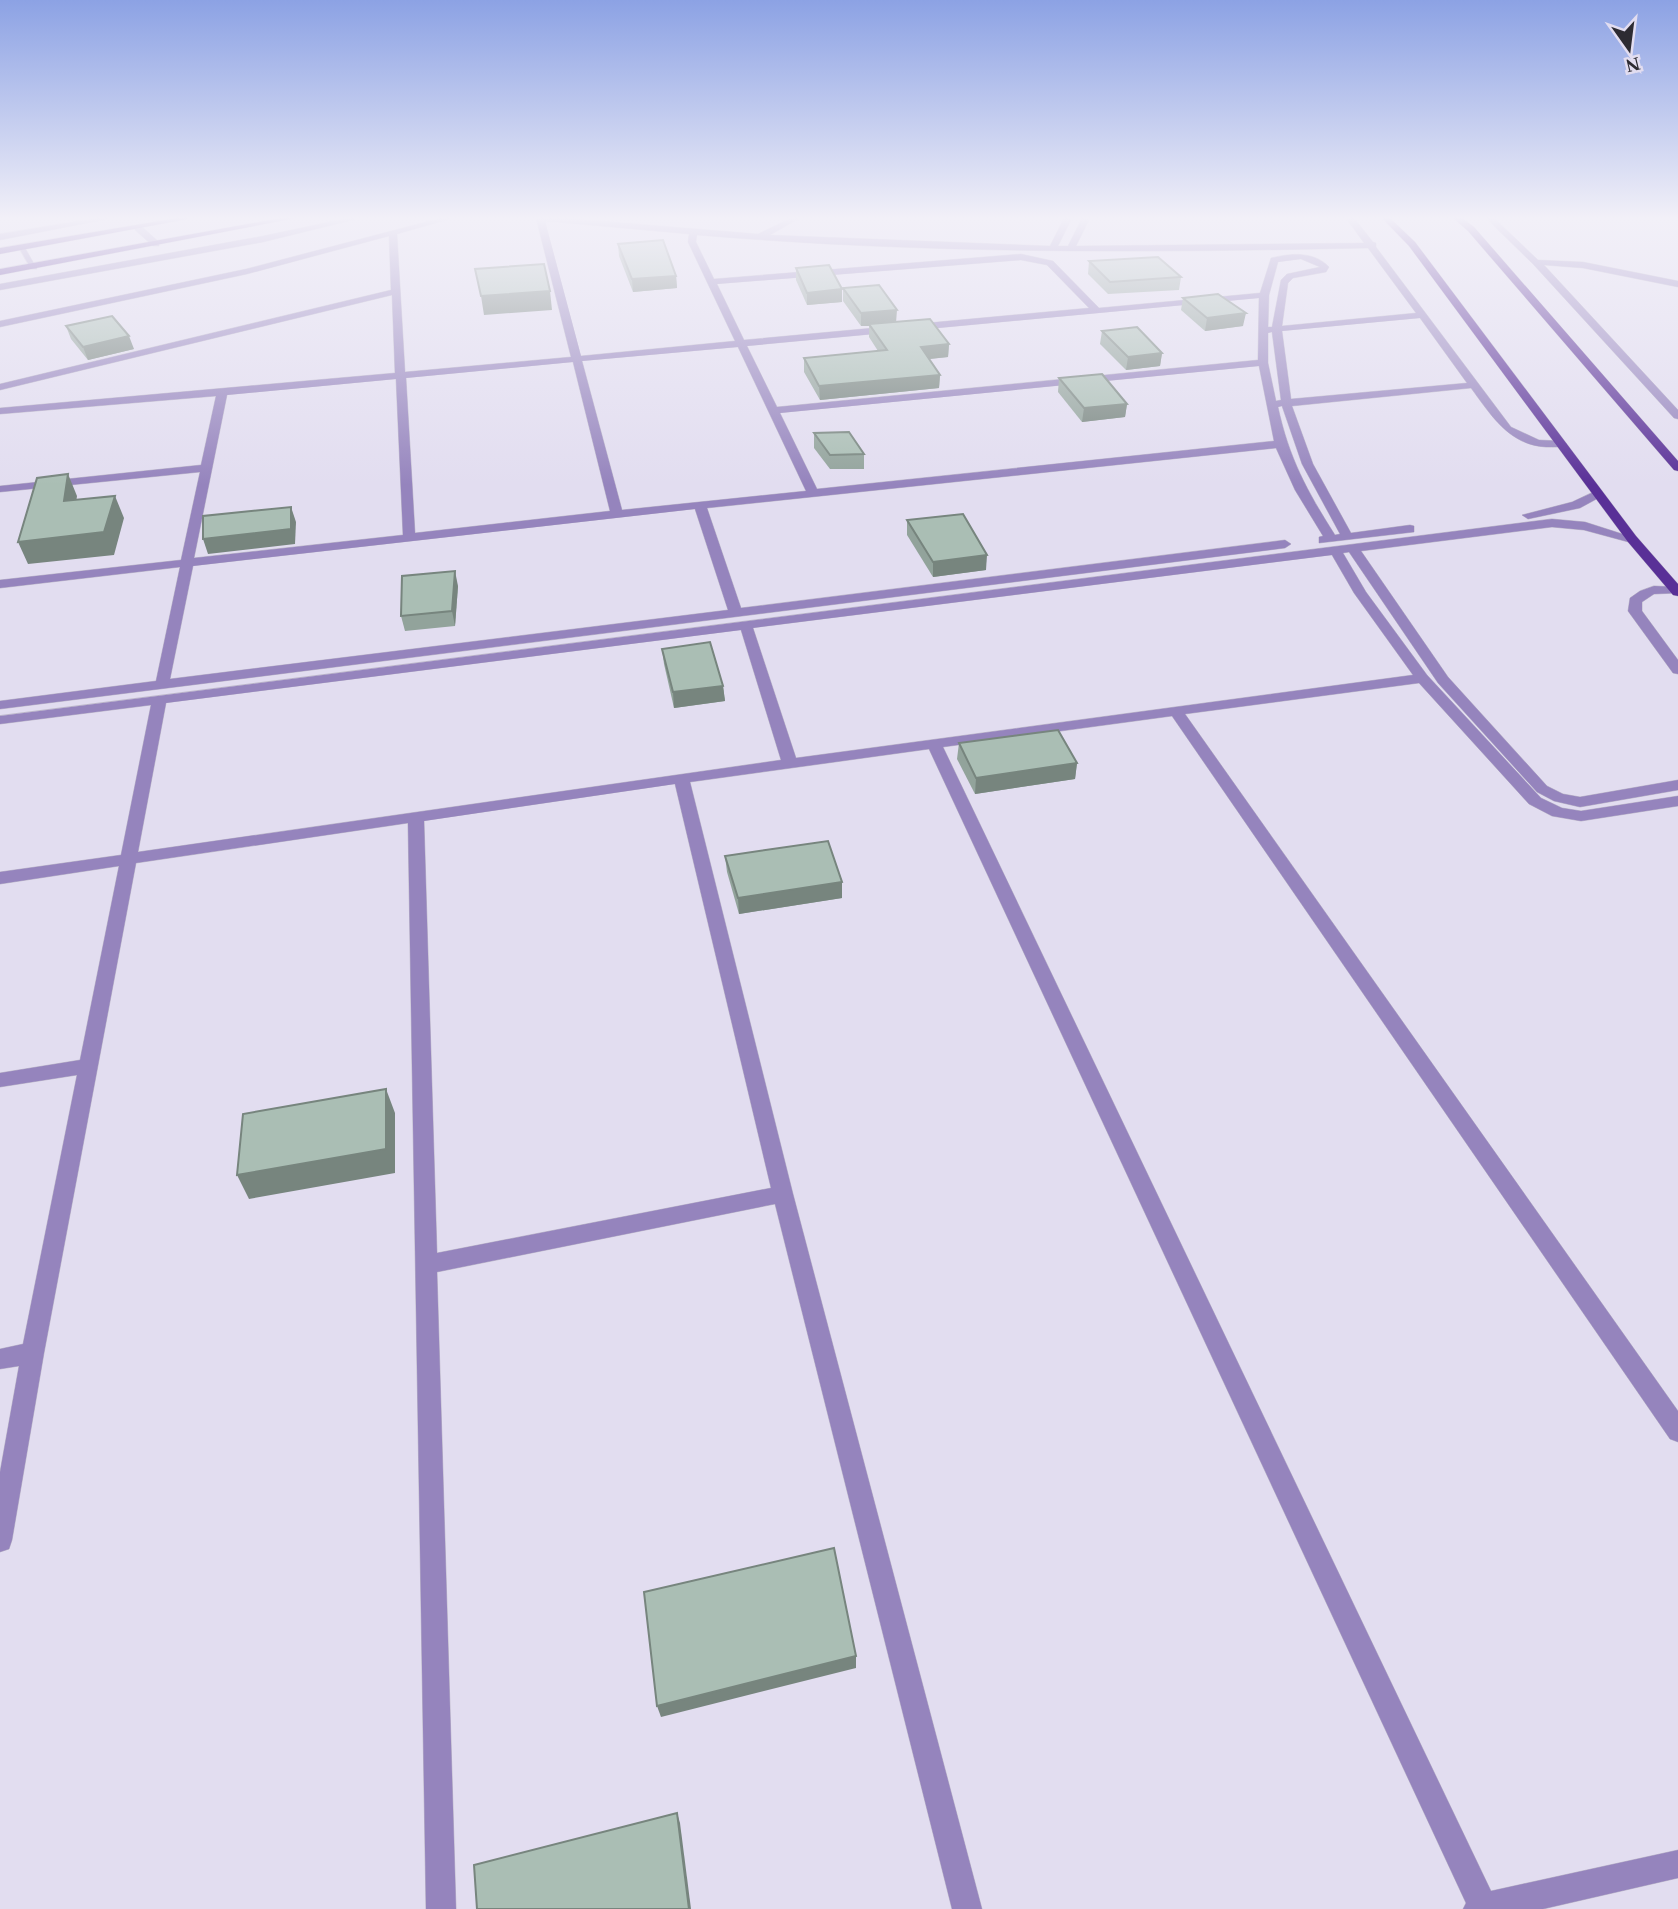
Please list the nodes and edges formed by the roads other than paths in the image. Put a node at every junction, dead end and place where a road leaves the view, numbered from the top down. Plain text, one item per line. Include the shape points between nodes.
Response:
1 (51, 307) edge
2 (79, 307) edge
3 (331, 307) edge
4 (399, 307) edge
5 (563, 307) edge
6 (725, 307) edge
7 (1093, 307) edge
8 (1129, 307) edge
9 (1264, 307) edge
10 (1281, 307) edge
11 (1418, 307) edge
12 (1459, 307) edge
13 (1539, 307) edge
14 (1578, 307) edge
15 (1096, 310) junction
16 (1421, 311) junction
17 (0, 318) edge
18 (0, 324) edge
19 (1278, 325) junction
20 (1263, 326) junction
21 (740, 342) junction
22 (576, 358) junction
23 (1263, 363) junction
24 (402, 374) junction
25 (1470, 380) junction
26 (0, 387) edge
27 (222, 392) junction
28 (1286, 398) junction
29 (1271, 399) junction
30 (0, 411) edge
31 (774, 411) junction
32 (1678, 416) edge
33 (1561, 443) junction
34 (1280, 444) junction
35 (206, 468) junction
36 (1678, 468) edge
37 (0, 489) edge
38 (813, 493) junction
39 (1598, 494) junction
40 (700, 505) junction
41 (617, 514) junction
42 (409, 538) junction
43 (1632, 539) junction
44 (1350, 543) junction
45 (1333, 544) junction
46 (186, 564) junction
47 (0, 584) edge
48 (1677, 591) edge
49 (736, 613) junction
50 (746, 626) junction
51 (1678, 670) edge
52 (1422, 678) junction
53 (160, 693) junction
54 (0, 705) edge
55 (1176, 712) junction
56 (0, 720) edge
57 (935, 745) junction
58 (790, 764) junction
59 (681, 778) junction
60 (1678, 785) edge
61 (1678, 801) edge
62 (416, 816) junction
63 (129, 859) junction
64 (0, 878) edge
65 (89, 1066) junction
66 (0, 1080) edge
67 (783, 1195) junction
68 (425, 1265) junction
69 (33, 1353) junction
70 (0, 1359) edge
71 (1678, 1431) edge
72 (0, 1540) edge
73 (1678, 1864) edge
74 (1480, 1908) edge
75 (440, 1909) edge
76 (967, 1909) edge

1 - 17 street
2 - 18 street
3 - 26 street
4 - 24 street
5 - 22 street
6 - 21 street
7 - 15 street
8 - 15 street
9 - 20 street
10 - 19 street
11 - 16 street
12 - 33 main road
13 - 36 main road
14 - 32 street
15 - 21 street
16 - 19 street
16 - 25 street
19 - 20 street
19 - 28 street
20 - 23 street
21 - 22 street
21 - 31 street
22 - 24 street
22 - 41 street
23 - 29 street
23 - 31 street
24 - 27 street
24 - 42 street
25 - 28 street
25 - 33 street via 1507,429 1536,443
27 - 30 street
27 - 35 street
28 - 29 street
28 - 44 street via 1306,464
29 - 34 street
31 - 38 street
33 - 39 main road
34 - 38 street
34 - 45 street
35 - 37 street
35 - 46 street
38 - 40 street
39 - 43 main road
39 - 44 street via 1544,513
40 - 41 street
40 - 49 street
41 - 42 street
42 - 46 street
43 - 44 street via 1586,526 1552,523
43 - 48 main road
44 - 45 street
44 - 60 street via 1443,680 1542,789 1580,802
45 - 49 street
45 - 50 street
45 - 52 street via 1360,593
46 - 47 street
46 - 53 street
48 - 51 street via 1642,593 1635,601 1635,611
49 - 53 street
50 - 53 street
50 - 58 street
52 - 55 street
52 - 61 street via 1535,801 1581,816
53 - 54 street
53 - 56 street
53 - 63 street
55 - 57 street
55 - 71 street
57 - 58 street
57 - 74 street
58 - 59 street
59 - 62 street
59 - 67 street
62 - 63 street
62 - 68 street
63 - 64 street
63 - 65 street
65 - 66 street
65 - 69 street
67 - 68 street
67 - 76 street
68 - 75 street
69 - 70 street
69 - 72 street
73 - 74 street

